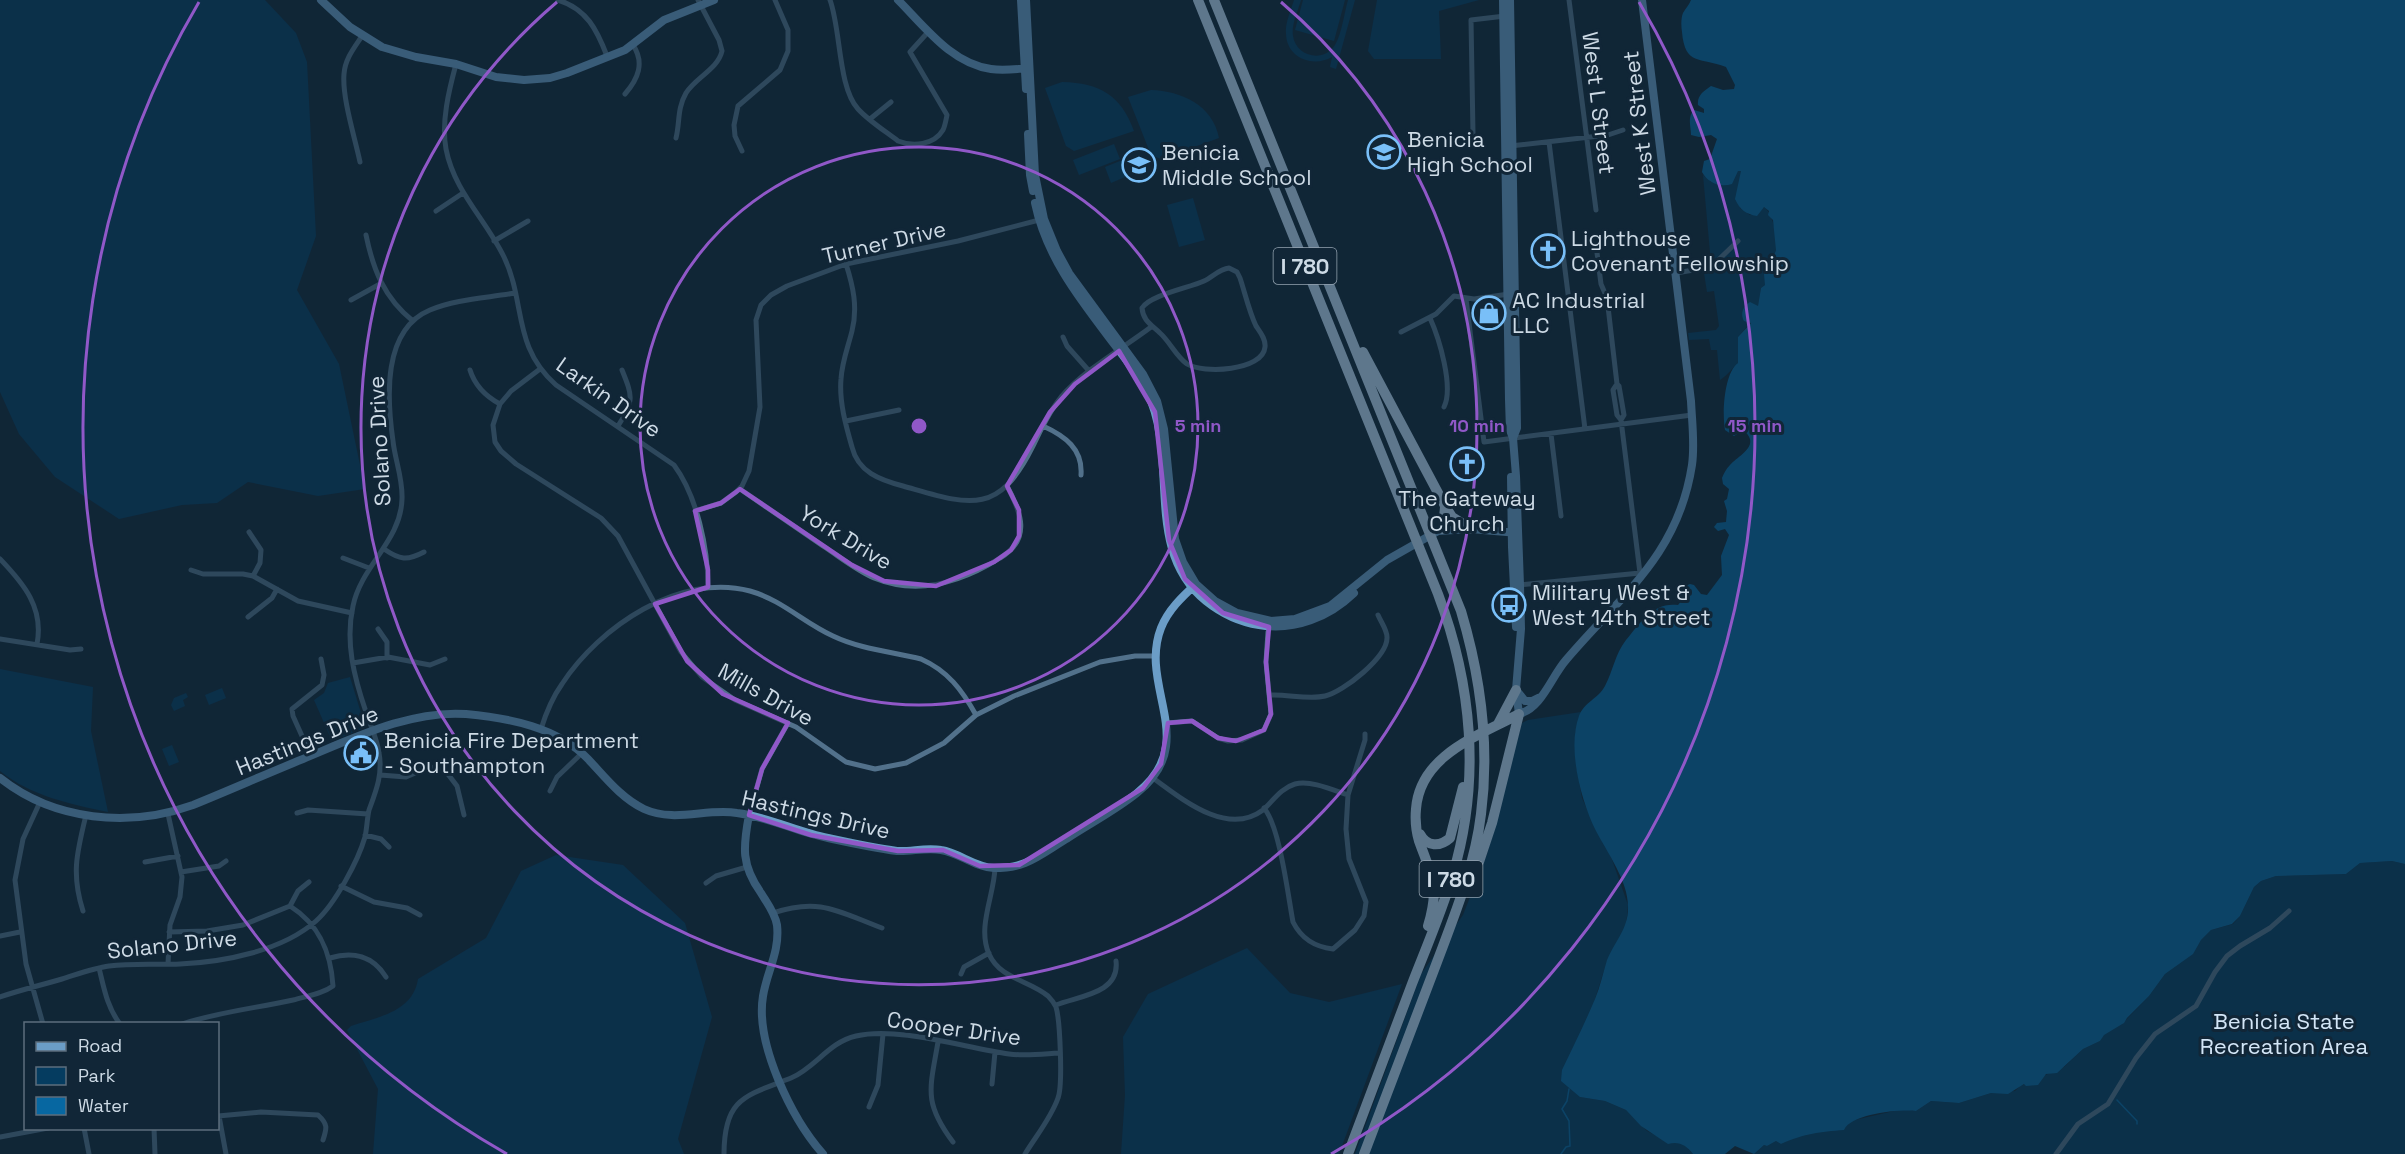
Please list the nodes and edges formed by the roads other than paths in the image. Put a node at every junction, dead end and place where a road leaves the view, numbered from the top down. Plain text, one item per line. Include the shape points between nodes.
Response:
1 (321, 0) edge
2 (558, 0) edge
3 (714, 0) edge
4 (775, 0) edge
5 (830, 0) edge
6 (898, 0) edge
7 (1021, 0) edge
8 (1026, 0) edge
9 (1198, 0) edge
10 (1214, 0) edge
11 (1508, 0) edge
12 (1569, 0) edge
13 (1642, 0) edge
14 (699, 2) edge
15 (1507, 16) junction
16 (929, 31) junction
17 (362, 36) junction
18 (633, 45) junction
19 (607, 56) junction
20 (456, 64) junction
21 (1028, 68) junction
22 (625, 94) dead end
23 (891, 102) dead end
24 (870, 119) junction
25 (1623, 130) dead end
26 (1473, 134) dead end
27 (676, 138) dead end
28 (1587, 138) junction
29 (1549, 142) junction
30 (1509, 146) junction
31 (742, 152) dead end
32 (360, 162) dead end
33 (463, 193) junction
34 (1596, 210) dead end
35 (436, 212) dead end
36 (528, 220) dead end
37 (1041, 220) junction
38 (366, 235) dead end
39 (494, 241) junction
40 (1738, 241) dead end
41 (1599, 245) dead end
42 (846, 264) junction
43 (1323, 270) junction
44 (1676, 273) junction
45 (380, 284) junction
46 (515, 293) junction
47 (1510, 294) junction
48 (1466, 299) junction
49 (351, 300) dead end
50 (1430, 318) junction
51 (413, 321) junction
52 (1151, 327) junction
53 (1401, 332) dead end
54 (1063, 337) dead end
55 (1121, 349) junction
56 (540, 369) junction
57 (470, 370) dead end
58 (622, 370) dead end
59 (1090, 372) junction
60 (500, 404) junction
61 (1444, 408) dead end
62 (899, 410) dead end
63 (1692, 415) junction
64 (846, 422) junction
65 (1621, 422) junction
66 (618, 426) junction
67 (1043, 426) junction
68 (1585, 429) junction
69 (1551, 434) junction
70 (1513, 438) junction
71 (1082, 475) dead end
72 (1008, 486) junction
73 (740, 489) junction
74 (1445, 506) junction
75 (695, 511) junction
76 (1561, 516) dead end
77 (1443, 529) junction
78 (1471, 529) junction
79 (249, 532) dead end
80 (1515, 533) junction
81 (384, 549) junction
82 (424, 552) dead end
83 (343, 558) dead end
84 (0, 559) edge
85 (369, 568) junction
86 (191, 570) dead end
87 (1641, 574) junction
88 (253, 576) junction
89 (1517, 585) junction
90 (1194, 586) junction
91 (708, 587) junction
92 (277, 589) junction
93 (655, 604) junction
94 (352, 613) junction
95 (1378, 615) dead end
96 (248, 617) dead end
97 (1270, 624) junction
98 (378, 629) dead end
99 (0, 639) edge
100 (37, 644) junction
101 (81, 649) dead end
102 (1156, 656) junction
103 (387, 658) junction
104 (321, 659) dead end
105 (445, 659) dead end
106 (353, 663) junction
107 (1516, 690) junction
108 (1270, 695) junction
109 (1542, 695) junction
110 (976, 714) junction
111 (1519, 714) junction
112 (788, 723) junction
113 (1167, 723) junction
114 (1497, 726) junction
115 (541, 729) junction
116 (373, 731) junction
117 (1365, 734) dead end
118 (582, 753) junction
119 (1470, 755) junction
120 (310, 756) junction
121 (380, 776) junction
122 (0, 778) edge
123 (1153, 778) junction
124 (550, 791) dead end
125 (1348, 795) junction
126 (40, 802) junction
127 (1264, 808) junction
128 (297, 813) dead end
129 (168, 814) junction
130 (368, 814) junction
131 (86, 815) junction
132 (464, 815) dead end
133 (749, 815) junction
134 (1416, 827) junction
135 (365, 835) junction
136 (389, 847) dead end
137 (177, 856) junction
138 (226, 861) dead end
139 (145, 862) dead end
140 (747, 867) junction
141 (995, 868) junction
142 (181, 872) junction
143 (309, 882) dead end
144 (706, 883) dead end
145 (341, 886) junction
146 (290, 906) junction
147 (83, 911) dead end
148 (2289, 911) dead end
149 (773, 913) junction
150 (420, 915) dead end
151 (311, 925) junction
152 (882, 928) dead end
153 (20, 932) junction
154 (170, 932) junction
155 (1447, 935) junction
156 (0, 936) edge
157 (989, 953) junction
158 (330, 958) junction
159 (1116, 961) dead end
160 (168, 964) junction
161 (99, 968) junction
162 (961, 974) dead end
163 (386, 977) dead end
164 (33, 987) junction
165 (0, 997) edge
166 (1407, 998) junction
167 (1056, 1005) junction
168 (43, 1022) edge
169 (119, 1022) edge
170 (186, 1022) edge
171 (883, 1034) junction
172 (939, 1042) junction
173 (995, 1052) junction
174 (1059, 1053) junction
175 (781, 1082) junction
176 (992, 1084) dead end
177 (869, 1107) dead end
178 (219, 1116) edge
179 (219, 1121) edge
180 (37, 1130) edge
181 (84, 1130) edge
182 (154, 1130) edge
183 (0, 1137) edge
184 (323, 1140) dead end
185 (953, 1142) dead end
186 (89, 1154) edge
187 (155, 1154) edge
188 (226, 1154) edge
189 (724, 1154) edge
190 (824, 1154) edge
191 (1025, 1154) edge
192 (1348, 1154) edge
193 (1364, 1154) edge
194 (2056, 1154) edge

1 - 17 street
2 - 19 street via 575,7 590,21
3 - 14 street
4 - 31 street via 788,30 788,51 775,75 738,106 734,125
5 - 24 street via 846,86 857,108
6 - 16 street
7 - 21 street
8 - 21 street
9 - 119 highway, I 780 via 1455,643 1466,691
10 - 43 highway, I 780
11 - 15 street
12 - 28 street, West L Street
13 - 44 street, West K Street
14 - 18 street via 655,26
14 - 27 street via 722,51 678,108
15 - 26 street via 1471,20
15 - 30 street
16 - 21 street via 970,64 996,70
16 - 24 street via 910,52 946,111 943,130 915,146 898,141
17 - 20 street via 397,52
17 - 32 street via 350,54 344,74
18 - 19 street
18 - 22 street via 638,52 639,69
19 - 20 street via 550,78 524,81
20 - 33 street, Larkin Drive via 444,138
21 - 37 street
23 - 24 street
25 - 28 street
28 - 29 street
28 - 34 street, West L Street
29 - 30 street
29 - 68 street
30 - 47 street
33 - 35 street
33 - 39 street, Larkin Drive
36 - 39 street
37 - 42 street, Turner Drive
37 - 55 street via 1066,267
38 - 45 street
39 - 46 street, Larkin Drive via 504,256
40 - 44 street via 1711,267
41 - 65 street via 1596,246 1607,298 1617,384 1613,390
42 - 64 street via 855,305 840,380
42 - 73 street, Turner Drive via 778,290 759,310 755,328 760,407 754,451
43 - 74 highway
43 - 155 highway, I 780 via 1426,524 1470,640 1478,674 1485,751 1484,794 1475,849
44 - 63 street, West K Street
45 - 49 street
45 - 51 street
46 - 51 street via 429,310
46 - 56 street, Larkin Drive via 523,332
47 - 48 street
47 - 70 street via 1517,428
48 - 50 street via 1454,296
48 - 70 street via 1484,442
50 - 53 street
50 - 61 street via 1440,343 1445,375
51 - 81 street, Solano Drive via 389,372 392,434 402,500 398,522
52 - 52 street via 1142,312 1146,303 1208,280 1222,269 1232,269 1240,278 1263,337 1264,351 1246,364 1203,370 1186,363 1163,335
52 - 55 street
54 - 59 street
55 - 59 street
55 - 90 street via 1155,412 1169,540 1178,566
56 - 60 street
56 - 66 street, Larkin Drive via 556,385
57 - 60 street via 479,388
58 - 66 street via 632,399
59 - 67 street via 1062,396
60 - 93 street, Mills Drive via 494,425 495,442 501,450 613,529
62 - 64 street
63 - 65 street
63 - 87 street, West K Street via 1692,466 1683,505 1667,541
64 - 72 street via 857,459 884,481 969,501 991,496
65 - 68 street
65 - 87 street
66 - 75 street, Larkin Drive via 674,465
67 - 71 street via 1071,443 1081,461
67 - 72 street via 1022,469
68 - 69 street
69 - 70 street
69 - 76 street
70 - 80 street
72 - 73 street, York Drive via 1022,520 1011,550 964,577 917,587 873,577
73 - 75 street via 721,503
74 - 77 highway
74 - 78 highway via 1452,517
75 - 91 street, Larkin Drive via 705,545
77 - 78 street
77 - 97 street via 1387,560 1332,610 1296,625
78 - 80 street
79 - 88 street via 261,550
80 - 89 street
81 - 82 street via 405,560
81 - 85 street, Solano Drive
83 - 85 street
84 - 100 street via 30,597 38,614
85 - 94 street, Solano Drive via 355,596
86 - 88 street
87 - 89 street
87 - 109 street, West K Street via 1564,662
88 - 92 street
89 - 107 street
90 - 97 street via 1223,613 1251,623
90 - 102 street, Hastings Drive via 1172,608 1161,627
91 - 93 street via 687,590
91 - 110 street via 737,588 767,596 844,641 932,664 949,675
92 - 94 street via 311,605
92 - 96 street via 272,598
93 - 112 street, Mills Drive via 681,652 702,677 735,700
93 - 115 street via 625,621 573,669 555,694
94 - 106 street, Solano Drive
95 - 108 street via 1387,638 1385,645 1378,657 1344,688 1320,697
97 - 108 street via 1266,662
98 - 103 street via 387,642
99 - 100 street
100 - 101 street via 70,651
102 - 110 street, Mills Drive via 1089,665
102 - 113 street, Hastings Drive
103 - 105 street via 430,665
103 - 106 street
104 - 120 street via 322,685 292,709
106 - 116 street, Solano Drive
107 - 109 street via 1525,701
107 - 111 street
107 - 114 highway
108 - 113 street via 1267,726 1242,740 1218,738 1192,721
109 - 111 street, West K Street via 1530,710
110 - 112 street, Mills Drive via 933,750 906,763 875,769 846,762
111 - 114 highway
111 - 155 highway via 1479,865
112 - 133 street via 762,769
113 - 123 street, Hastings Drive via 1167,749
114 - 134 highway via 1454,749 1428,772 1416,802
115 - 116 street, Hastings Drive via 467,714 447,714
115 - 118 street, Hastings Drive via 560,736
116 - 120 street, Hastings Drive
116 - 121 street, Solano Drive via 380,756
117 - 125 street
118 - 124 street via 557,777
118 - 133 street, Hastings Drive via 624,796 653,813
119 - 134 highway via 1450,838 1433,845
119 - 166 highway, I 780 via 1460,850
120 - 129 street, Hastings Drive
121 - 130 street, Solano Drive
121 - 132 street via 406,777 429,767 444,769 457,786
122 - 126 street, Hastings Drive
123 - 127 street via 1196,807 1220,817 1244,820
123 - 141 street, Hastings Drive via 1135,795 1033,859
125 - 127 street via 1295,784
125 - 127 street via 1349,859 1366,902 1364,916 1355,930 1333,949 1298,933 1272,824
126 - 131 street, Hastings Drive
126 - 153 street via 23,839 16,867
128 - 130 street via 308,810
129 - 131 street, Hastings Drive via 133,819
129 - 137 street
130 - 135 street, Solano Drive
131 - 147 street via 75,868
133 - 140 street via 744,846
133 - 141 street, Hastings Drive via 811,835 869,846 897,851 943,850 974,864
134 - 166 highway via 1435,891
135 - 136 street via 381,839
135 - 145 street, Solano Drive
137 - 139 street
137 - 142 street
138 - 142 street via 219,866
140 - 144 street
140 - 149 street
141 - 157 street via 984,925
142 - 154 street via 180,897
143 - 146 street via 298,891
145 - 150 street via 374,902 407,908
145 - 151 street, Solano Drive via 328,908
146 - 151 street
146 - 154 street via 236,927
148 - 194 street via 2227,956 2196,1006 2155,1034 2108,1104 2078,1124
149 - 152 street via 813,905
149 - 175 street via 777,948 763,996 761,1020
151 - 158 street via 325,942
151 - 160 street, Solano Drive via 267,949 200,963
153 - 156 street
153 - 164 street
154 - 160 street
155 - 193 highway, I 780
157 - 162 street
157 - 167 street via 1006,974 1047,995
158 - 163 street via 343,954 370,960
158 - 170 street via 333,988
159 - 167 street via 1113,978 1099,991
160 - 161 street, Solano Drive
161 - 164 street, Solano Drive
161 - 169 street via 112,1013
164 - 165 street, Solano Drive
164 - 168 street
166 - 192 highway, I 780
167 - 174 street
171 - 172 street, Cooper Drive
171 - 175 street, Cooper Drive via 848,1038
171 - 177 street via 878,1085
172 - 173 street, Cooper Drive
172 - 185 street via 931,1101 937,1120
173 - 174 street, Cooper Drive
173 - 176 street
174 - 191 street via 1059,1096
175 - 189 street, Cooper Drive via 737,1104 725,1127
175 - 190 street via 797,1118
178 - 184 street via 261,1112 318,1115 326,1122
179 - 188 street
180 - 183 street
181 - 186 street
182 - 187 street

